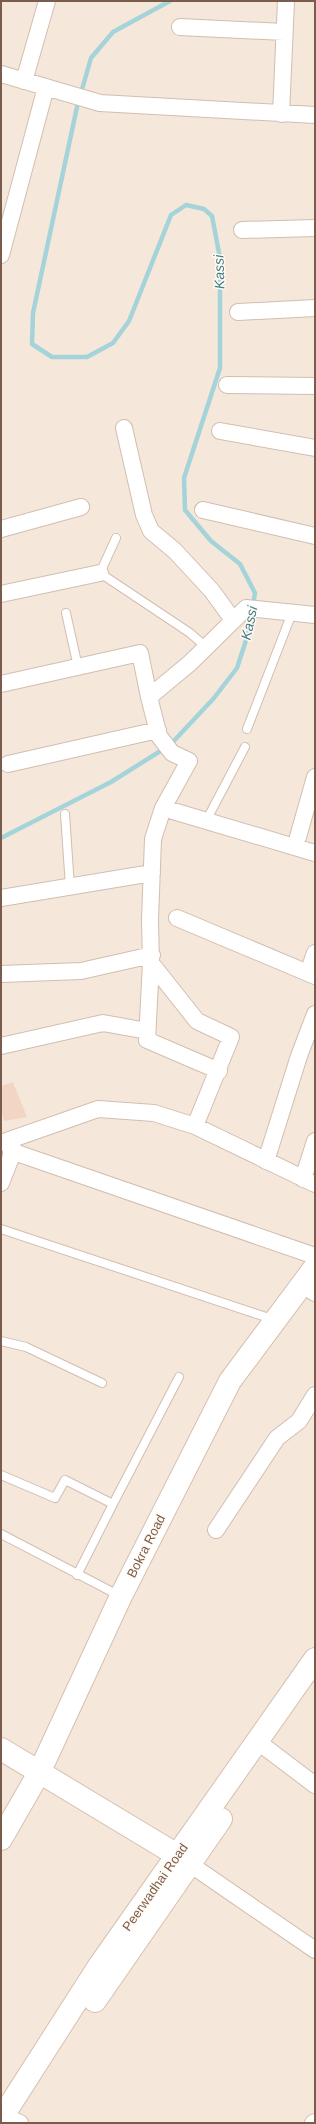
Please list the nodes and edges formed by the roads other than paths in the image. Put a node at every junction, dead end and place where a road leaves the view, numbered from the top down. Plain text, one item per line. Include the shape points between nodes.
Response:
1 (47, 1) edge
2 (286, 1) edge
3 (180, 27) dead end
4 (284, 32) junction
5 (1, 74) edge
6 (24, 81) junction
7 (46, 87) junction
8 (281, 114) junction
9 (315, 115) edge
10 (315, 228) edge
11 (242, 230) dead end
12 (1, 255) edge
13 (315, 308) edge
14 (238, 312) dead end
15 (227, 386) dead end
16 (315, 386) edge
17 (124, 428) dead end
18 (220, 431) dead end
19 (315, 448) edge
20 (81, 507) dead end
21 (203, 510) dead end
22 (1, 529) edge
23 (315, 536) edge
24 (116, 538) dead end
25 (100, 573) junction
26 (1, 594) edge
27 (66, 613) dead end
28 (292, 613) junction
29 (315, 615) edge
30 (233, 620) junction
31 (206, 647) junction
32 (78, 667) junction
33 (2, 681) edge
34 (149, 697) junction
35 (247, 729) dead end
36 (158, 730) junction
37 (245, 747) dead end
38 (8, 764) dead end
39 (315, 777) edge
40 (163, 808) junction
41 (65, 814) dead end
42 (206, 821) junction
43 (298, 837) dead end
44 (315, 853) edge
45 (152, 873) junction
46 (70, 887) junction
47 (1, 898) edge
48 (177, 918) dead end
49 (315, 953) edge
50 (151, 959) junction
51 (1, 974) edge
52 (312, 974) edge
53 (315, 1014) edge
54 (147, 1030) junction
55 (1, 1046) edge
56 (219, 1071) junction
57 (195, 1126) junction
58 (315, 1141) edge
59 (6, 1142) edge
60 (266, 1161) junction
61 (309, 1181) edge
62 (1, 1183) edge
63 (1, 1230) edge
64 (315, 1256) edge
65 (315, 1267) edge
66 (308, 1289) edge
67 (275, 1320) junction
68 (1, 1341) edge
69 (179, 1377) dead end
70 (102, 1383) dead end
71 (315, 1395) edge
72 (1, 1475) edge
73 (113, 1504) junction
74 (216, 1530) dead end
75 (1, 1534) edge
76 (77, 1575) junction
77 (121, 1596) junction
78 (315, 1659) edge
79 (315, 1686) edge
80 (263, 1746) junction
81 (1, 1749) edge
82 (39, 1773) junction
83 (315, 1785) edge
84 (1, 1839) edge
85 (183, 1859) junction
86 (315, 1950) edge
87 (8, 2117) edge

1 - 6 street
2 - 4 street
3 - 4 street
4 - 8 street
5 - 6 street
6 - 7 street
7 - 8 street via 100,103
7 - 12 street
8 - 9 street
10 - 11 street
13 - 14 street
15 - 16 street
17 - 30 street via 144,514 151,531 175,551 212,591
18 - 19 street
20 - 22 street
21 - 23 street
24 - 25 lane
25 - 26 street
25 - 31 lane via 190,633
27 - 32 lane
28 - 29 street
28 - 30 street via 246,608
28 - 35 lane
30 - 31 street
31 - 34 street via 190,664
32 - 33 street
32 - 34 street via 140,653
34 - 36 street
36 - 38 street
36 - 40 street via 159,736 172,753 189,761
37 - 42 lane
39 - 43 street
40 - 42 street
40 - 45 street via 153,839
41 - 46 lane
42 - 44 street
45 - 46 street
45 - 50 street
46 - 47 street
48 - 52 street
49 - 52 street
50 - 51 street via 81,971
50 - 54 street
50 - 56 street via 197,1021 231,1037
53 - 60 street
54 - 55 street via 103,1023
54 - 56 street via 146,1040
56 - 57 street
57 - 59 street via 154,1113 98,1109
57 - 60 street
58 - 61 street
59 - 62 street
59 - 64 street
60 - 61 street
63 - 67 lane
65 - 66 street, Bokra Road
66 - 67 street, Bokra Road
67 - 77 street, Bokra Road via 230,1381
68 - 70 lane via 26,1348
69 - 73 lane
71 - 74 street via 299,1421 277,1438
72 - 73 lane via 55,1498 65,1480
73 - 76 lane
75 - 76 lane
76 - 77 lane
77 - 82 street, Bokra Road
78 - 80 street, Peerwadhai Road
79 - 80 street
80 - 83 street
80 - 85 street, Peerwadhai Road
81 - 82 street
82 - 84 street, Bokra Road
82 - 85 street
85 - 86 street
85 - 87 street, Peerwadhai Road via 99,1966

